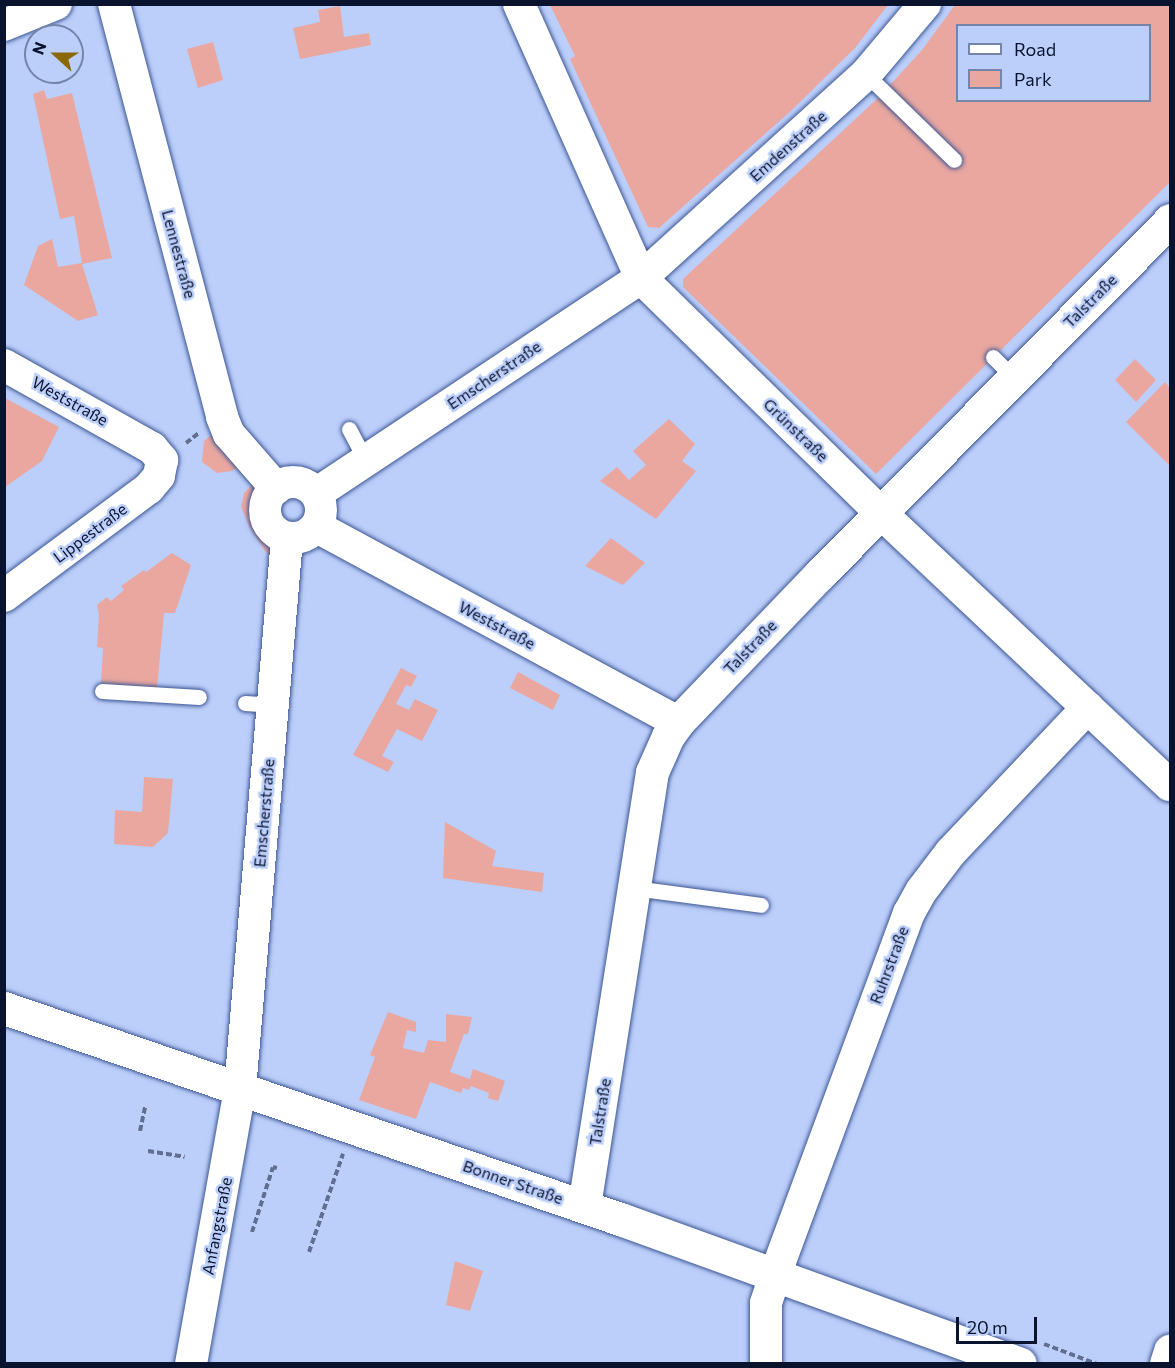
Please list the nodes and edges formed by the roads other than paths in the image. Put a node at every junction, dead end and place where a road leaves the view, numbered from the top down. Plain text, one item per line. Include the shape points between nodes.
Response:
1 (56, 4) edge
2 (114, 4) edge
3 (519, 4) edge
4 (925, 4) edge
5 (4, 24) edge
6 (866, 74) junction
7 (954, 159) dead end
8 (1170, 220) edge
9 (641, 278) junction
10 (4, 365) edge
11 (349, 429) dead end
12 (162, 460) joint
13 (366, 461) junction
14 (276, 488) junction
15 (316, 493) junction
16 (881, 513) junction
17 (316, 527) junction
18 (287, 538) junction
19 (4, 596) edge
20 (102, 691) dead end
21 (199, 697) dead end
22 (1088, 707) junction
23 (678, 722) junction
24 (1170, 785) edge
25 (634, 888) junction
26 (760, 905) dead end
27 (4, 1008) edge
28 (240, 1089) junction
29 (584, 1206) junction
30 (775, 1275) junction
31 (1170, 1351) edge
32 (191, 1364) edge
33 (766, 1364) edge
34 (1020, 1364) edge
35 (1166, 1364) edge

1 - 5 street
2 - 14 street, Lennestraße via 222,417 229,434
3 - 9 street, Grünstraße
4 - 6 street, Emdenstraße
6 - 7 lane
6 - 9 street, Emdenstraße
8 - 16 main road, Talstraße via 1004,368
9 - 13 street, Emscherstraße
9 - 16 street, Grünstraße
10 - 12 street, Weststraße via 152,448
11 - 13 lane
12 - 19 street, Lippestraße via 159,476 150,488
13 - 15 street, Emscherstraße
14 - 15 street via 297,482
14 - 18 street via 266,503 265,513 273,530
15 - 17 street via 322,510
16 - 22 street, Grünstraße
16 - 23 main road, Talstraße
17 - 18 street via 303,537
17 - 23 street, Weststraße
18 - 28 street, Emscherstraße via 259,704
20 - 21 lane
22 - 24 street, Grünstraße
22 - 30 street, Ruhrstraße via 974,828 917,898 876,996
23 - 25 main road, Talstraße via 652,772
25 - 26 lane
25 - 29 main road, Talstraße
27 - 28 main road, Bonner Straße
28 - 29 main road, Bonner Straße
28 - 32 street, Anfangstraße
29 - 30 main road, Bonner Straße
30 - 33 street, Ruhrstraße via 766,1303
30 - 34 main road, Bonner Straße
31 - 35 street

